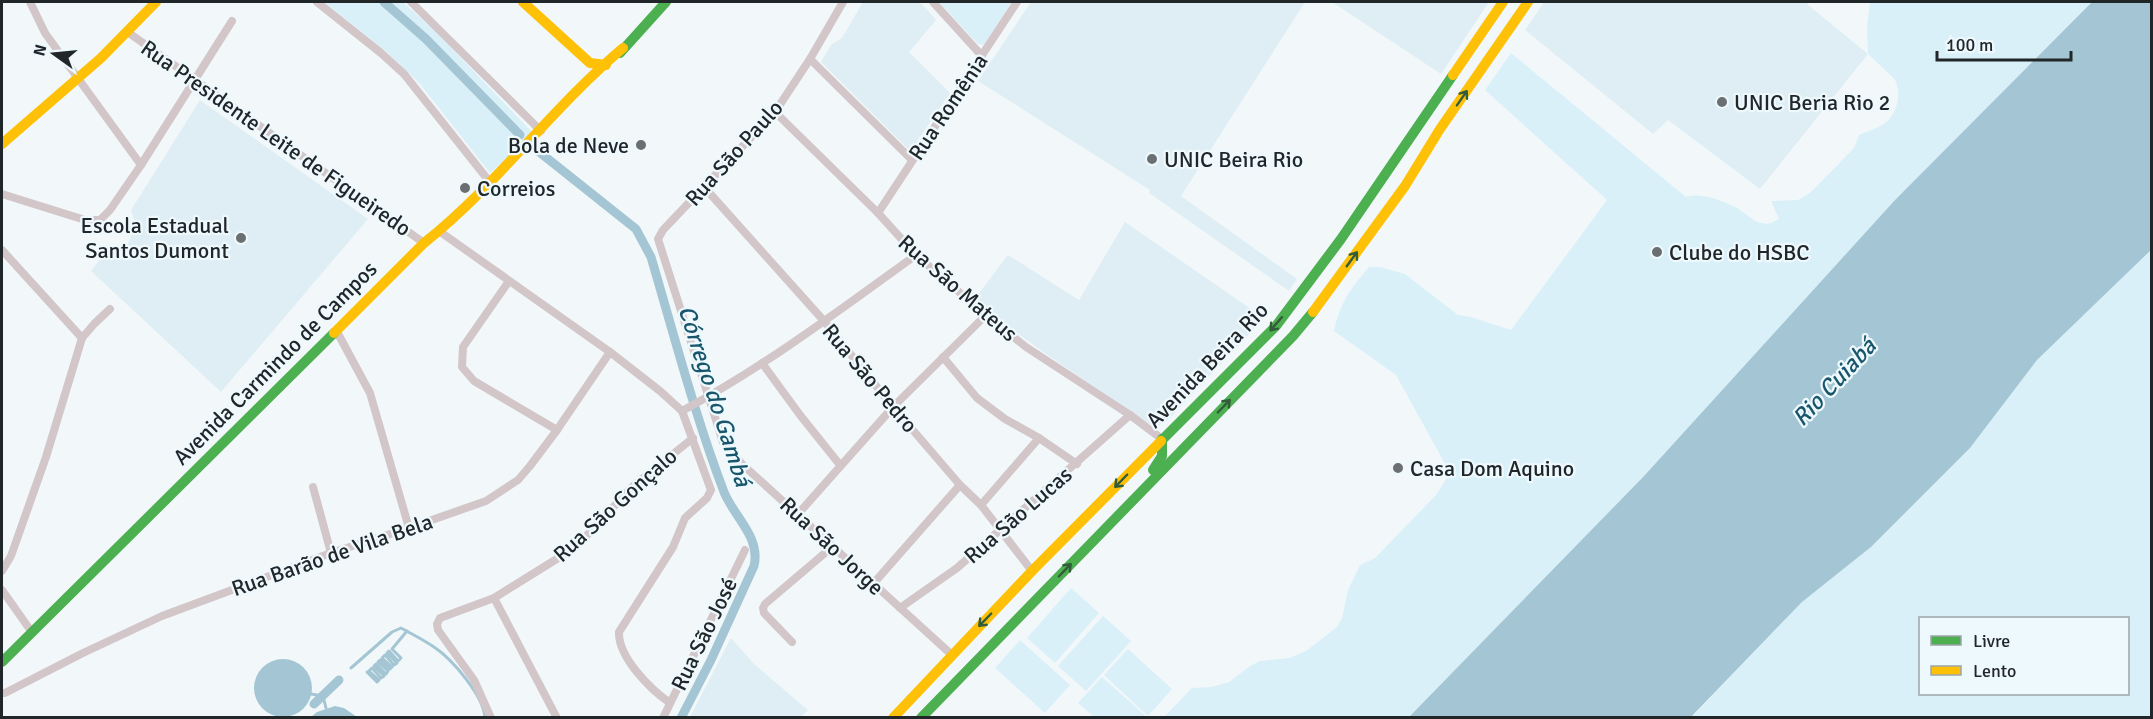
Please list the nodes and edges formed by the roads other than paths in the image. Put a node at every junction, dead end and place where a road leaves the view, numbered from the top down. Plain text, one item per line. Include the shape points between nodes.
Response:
1 (30, 2) edge
2 (156, 2) edge
3 (317, 2) edge
4 (411, 2) edge
5 (523, 2) edge
6 (666, 2) edge
7 (843, 2) edge
8 (933, 2) edge
9 (1017, 2) edge
10 (1503, 2) edge
11 (1528, 2) edge
12 (232, 21) dead end
13 (129, 33) junction
14 (622, 48) junction
15 (982, 56) junction
16 (810, 59) junction
17 (615, 60) junction
18 (590, 63) junction
19 (602, 66) junction
20 (80, 79) junction
21 (194, 81) junction
22 (589, 82) junction
23 (775, 112) junction
24 (541, 131) junction
25 (2, 144) edge
26 (912, 160) junction
27 (141, 165) junction
28 (1390, 168) junction
29 (489, 181) junction
30 (1405, 186) junction
31 (705, 188) junction
32 (1376, 188) junction
33 (2, 194) edge
34 (1389, 207) junction
35 (878, 213) junction
36 (439, 231) junction
37 (658, 239) joint
38 (424, 243) junction
39 (2, 250) edge
40 (916, 255) junction
41 (509, 281) junction
42 (110, 309) dead end
43 (986, 315) junction
44 (824, 321) junction
45 (336, 330) junction
46 (82, 338) junction
47 (610, 352) junction
48 (943, 357) junction
49 (762, 363) junction
50 (706, 400) junction
51 (893, 407) junction
52 (684, 411) junction
53 (1130, 415) junction
54 (557, 430) junction
55 (693, 438) junction
56 (1039, 438) junction
57 (1162, 439) junction
58 (1077, 464) junction
59 (840, 465) junction
60 (960, 485) junction
61 (313, 487) dead end
62 (1136, 496) junction
63 (981, 505) junction
64 (798, 514) junction
65 (409, 528) junction
66 (1001, 529) junction
67 (832, 547) junction
68 (745, 550) dead end
69 (331, 553) junction
70 (2, 571) edge
71 (1029, 574) junction
72 (873, 584) junction
73 (2, 590) edge
74 (494, 598) junction
75 (1038, 599) junction
76 (900, 608) junction
77 (31, 632) junction
78 (792, 642) dead end
79 (952, 656) junction
80 (2, 662) edge
81 (2, 693) edge
82 (670, 703) junction
83 (491, 717) edge
84 (557, 717) edge
85 (663, 717) edge
86 (892, 717) edge
87 (921, 717) edge

1 - 20 street via 45,33
2 - 13 main road
3 - 29 street via 404,74
4 - 24 street
5 - 18 main road
6 - 14 main road, Avenida Carmindo de Campos
7 - 16 street, Rua São Paulo
8 - 15 street
9 - 15 street, Rua Romênia
10 - 28 main road, Avenida Beira Rio
30 -> 11 main road, Avenida Beira Rio
12 - 21 street
13 - 20 main road
13 - 21 street, Rua Presidente Leite de Figueiredo
14 - 17 main road, Avenida Carmindo de Campos
14 - 19 main road, Avenida Carmindo de Campos
15 - 26 street, Rua Romênia
16 - 23 street, Rua São Paulo
16 - 26 street
17 - 19 main road, Avenida Carmindo de Campos
17 - 22 main road, Avenida Carmindo de Campos
18 - 19 main road
18 - 22 main road
19 - 22 main road, Avenida Carmindo de Campos
20 - 25 main road
20 - 27 street
21 - 27 street
21 - 38 street, Rua Presidente Leite de Figueiredo
22 - 24 main road, Avenida Carmindo de Campos
23 - 31 street, Rua São Paulo
23 - 35 street, Rua São Mateus
24 - 29 main road, Avenida Carmindo de Campos
26 - 35 street, Rua Romênia
27 - 33 street via 100,220 86,220
28 - 30 main road via 1393,182
28 - 32 main road, Avenida Beira Rio
29 - 36 main road, Avenida Carmindo de Campos
30 - 34 main road, Avenida Beira Rio
31 - 37 street, Rua São Paulo
31 - 44 street, Rua São Pedro
32 - 34 main road via 1388,193
32 -> 57 main road, Avenida Beira Rio via 1276,326
62 -> 34 main road, Avenida Beira Rio via 1293,336
35 - 40 street, Rua São Mateus
36 - 38 main road, Avenida Carmindo de Campos
36 - 41 street, Rua Presidente Leite de Figueiredo
37 - 50 street, Rua São Jorge
38 - 45 main road, Avenida Carmindo de Campos
39 - 46 street
40 - 43 street, Rua São Mateus
40 - 44 street
41 - 47 street, Rua Presidente Leite de Figueiredo
41 - 54 street via 464,347 462,366 474,381
42 - 46 street
43 - 48 street
43 - 53 street, Rua São Mateus via 1026,347
44 - 49 street
44 - 51 street, Rua São Pedro
45 - 65 street via 370,393
45 - 77 main road, Avenida Carmindo de Campos
46 - 70 street via 46,456 11,556
47 - 52 street, Rua Presidente Leite de Figueiredo
47 - 54 street, Rua Barão de Vila Bela
48 - 51 street
48 - 56 street via 977,398
49 - 50 street
49 - 59 street
50 - 52 street
50 - 64 street, Rua São Jorge via 723,442
51 - 59 street
51 - 60 street, Rua São Pedro
52 - 55 street, Rua Presidente Leite de Figueiredo
53 - 57 street, Rua São Mateus
53 - 58 street, Rua São Lucas
54 - 65 street, Rua Barão de Vila Bela via 518,480 504,490 477,505
55 - 74 street, Rua São Gonçalo via 632,487 576,547
55 - 82 street, Rua Presidente Leite de Figueiredo via 710,494 685,518 673,547 619,632 629,660 658,695
56 - 58 street
56 - 63 street
57 - 62 main road via 1163,456
57 -> 71 main road, Avenida Beira Rio
58 - 66 street, Rua São Lucas
59 - 64 street
60 - 63 street, Rua São Pedro
60 - 72 street
61 - 69 street
75 -> 62 main road, Avenida Beira Rio
63 - 66 street, Rua São Pedro
64 - 67 street, Rua São Jorge
65 - 69 street, Rua Barão de Vila Bela
66 - 71 street, Rua São Pedro
66 - 76 street, Rua São Lucas via 957,568
67 - 72 street, Rua São Jorge
67 - 78 street via 763,608
68 - 82 street, Rua São José
69 - 81 street, Rua Barão de Vila Bela via 162,616
71 - 75 main road via 1031,596
71 -> 79 main road, Avenida Beira Rio
72 - 76 street, Rua São Jorge
73 - 77 street
74 - 83 street, Rua São Gonçalo via 440,618 436,624 474,680
74 - 84 street
75 - 87 main road, Avenida Beira Rio
76 - 79 street, Rua São Jorge
77 - 80 main road, Avenida Carmindo de Campos
79 - 86 main road, Avenida Beira Rio
82 - 85 street, Rua São José

